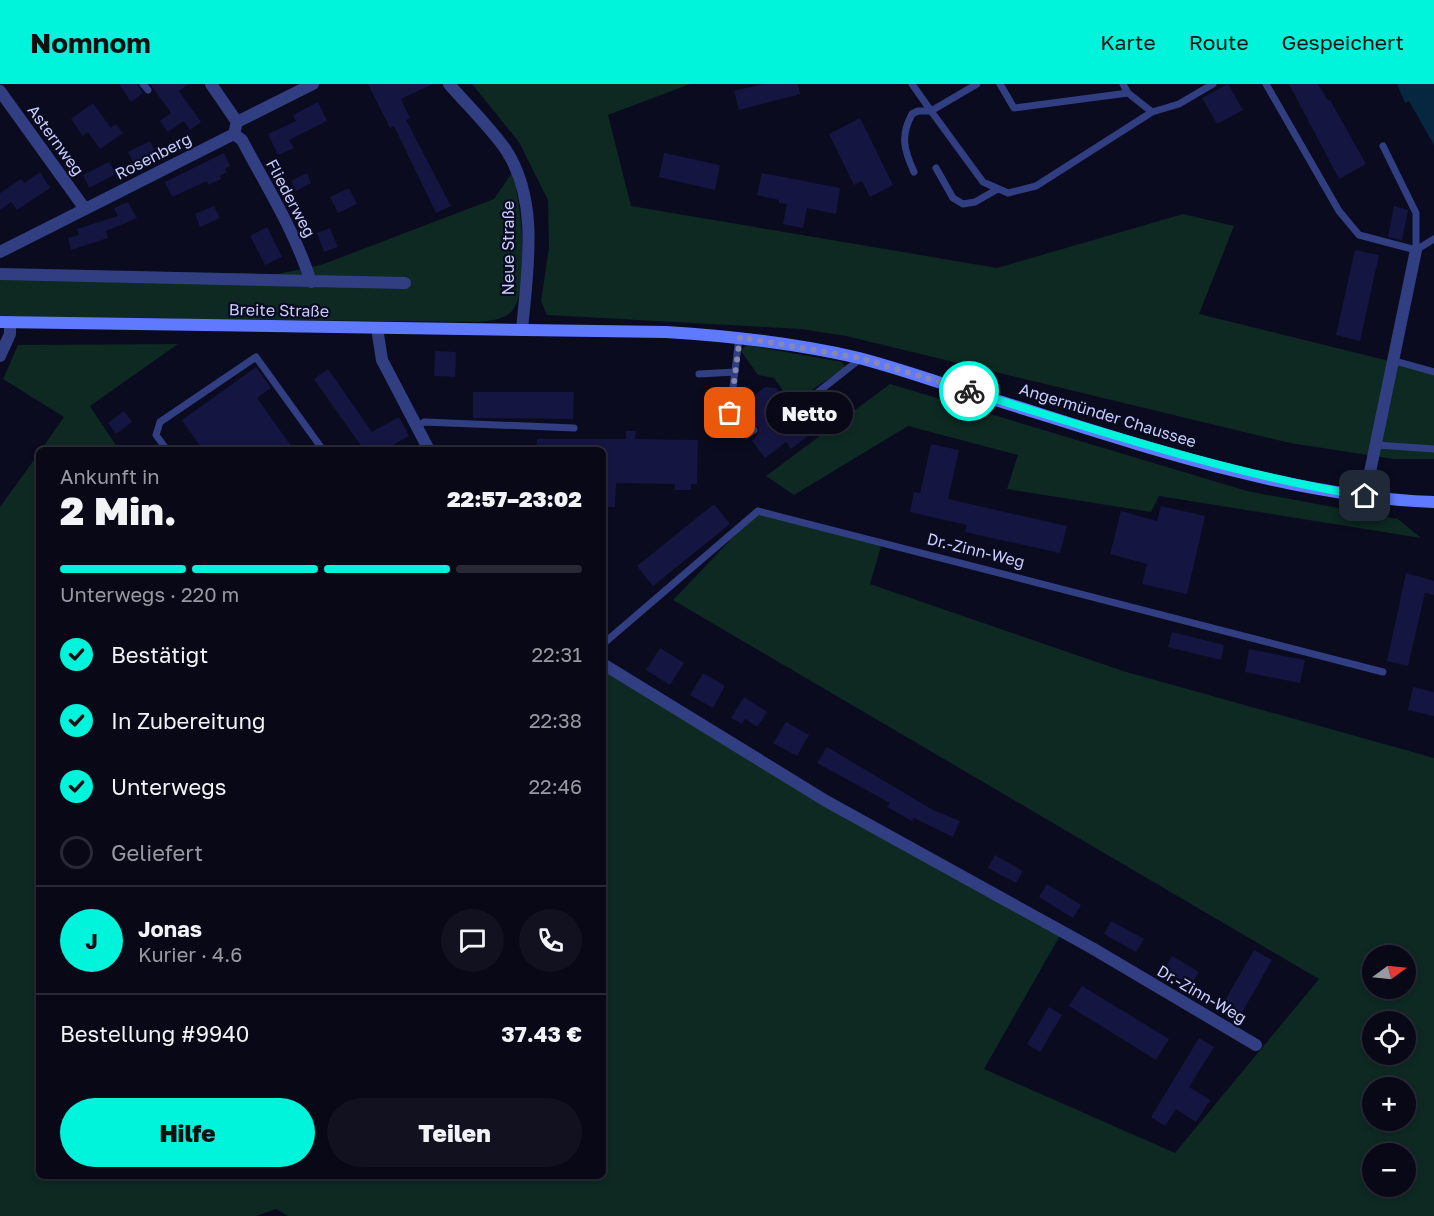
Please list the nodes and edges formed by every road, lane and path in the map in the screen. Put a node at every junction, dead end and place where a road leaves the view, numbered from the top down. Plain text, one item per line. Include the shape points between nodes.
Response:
1 (211, 84) edge
2 (313, 84) edge
3 (449, 84) edge
4 (912, 84) edge
5 (977, 84) edge
6 (1000, 84) edge
7 (1123, 84) edge
8 (1213, 84) edge
9 (1266, 84) edge
10 (0, 91) edge
11 (1128, 93) junction
12 (931, 111) junction
13 (1152, 112) junction
14 (236, 128) junction
15 (1383, 146) dead end
16 (936, 168) dead end
17 (914, 172) dead end
18 (996, 190) junction
19 (85, 209) junction
20 (1434, 239) edge
21 (1416, 250) junction
22 (0, 252) edge
23 (0, 274) edge
24 (311, 282) junction
25 (405, 283) dead end
26 (5, 322) edge
27 (376, 328) junction
28 (522, 330) junction
29 (557, 331) joint
30 (740, 337) junction
31 (0, 356) edge
32 (860, 358) junction
33 (1395, 361) junction
34 (735, 372) junction
35 (1434, 372) edge
36 (699, 374) dead end
37 (778, 413) dead end
38 (417, 427) junction
39 (574, 428) dead end
40 (754, 430) dead end
41 (1377, 445) junction
42 (165, 447) edge
43 (321, 447) edge
44 (425, 447) edge
45 (1434, 449) edge
46 (1365, 496) junction
47 (1434, 502) edge
48 (606, 641) edge
49 (606, 666) edge
50 (1383, 672) dead end
51 (1256, 1045) dead end

1 - 14 street, Fliederweg
2 - 14 street, Rosenberg
3 - 28 street, Neue Straße via 505,148 525,191 528,221
4 - 12 lane
5 - 12 lane
6 - 11 lane via 1014,108
7 - 11 lane
8 - 13 lane via 1179,104
9 - 21 lane via 1339,211 1359,235
10 - 19 street, Asternweg
11 - 13 lane
12 - 17 lane via 912,114 905,129 904,151
12 - 18 lane via 984,182
13 - 18 lane via 1036,186 1008,193
14 - 19 street, Rosenberg
14 - 24 street, Fliederweg via 301,251
15 - 21 lane via 1416,213
16 - 18 lane via 953,198 963,204
19 - 22 street, Rosenberg
20 - 21 lane
21 - 33 street
23 - 24 street
24 - 25 street
26 - 27 main road, Breite Straße
26 - 31 street via 10,334
27 - 28 main road, Breite Straße
27 - 38 street via 382,360
28 - 29 main road, Breite Straße
29 - 30 main road, Angermünder Chaussee
30 - 32 main road, Angermünder Chaussee
30 - 34 lane
32 - 37 lane via 808,400
32 - 46 main road, Angermünder Chaussee via 1235,470
33 - 35 lane
33 - 41 street
34 - 36 lane
34 - 40 lane via 730,413 747,435
38 - 39 lane via 424,422
38 - 44 street
41 - 45 lane
41 - 46 street
42 - 43 lane via 156,435 160,422 256,357
46 - 47 main road, Angermünder Chaussee
48 - 50 lane, Dr.-Zinn-Weg via 758,512
49 - 51 street, Dr.-Zinn-Weg via 826,801 1092,948

